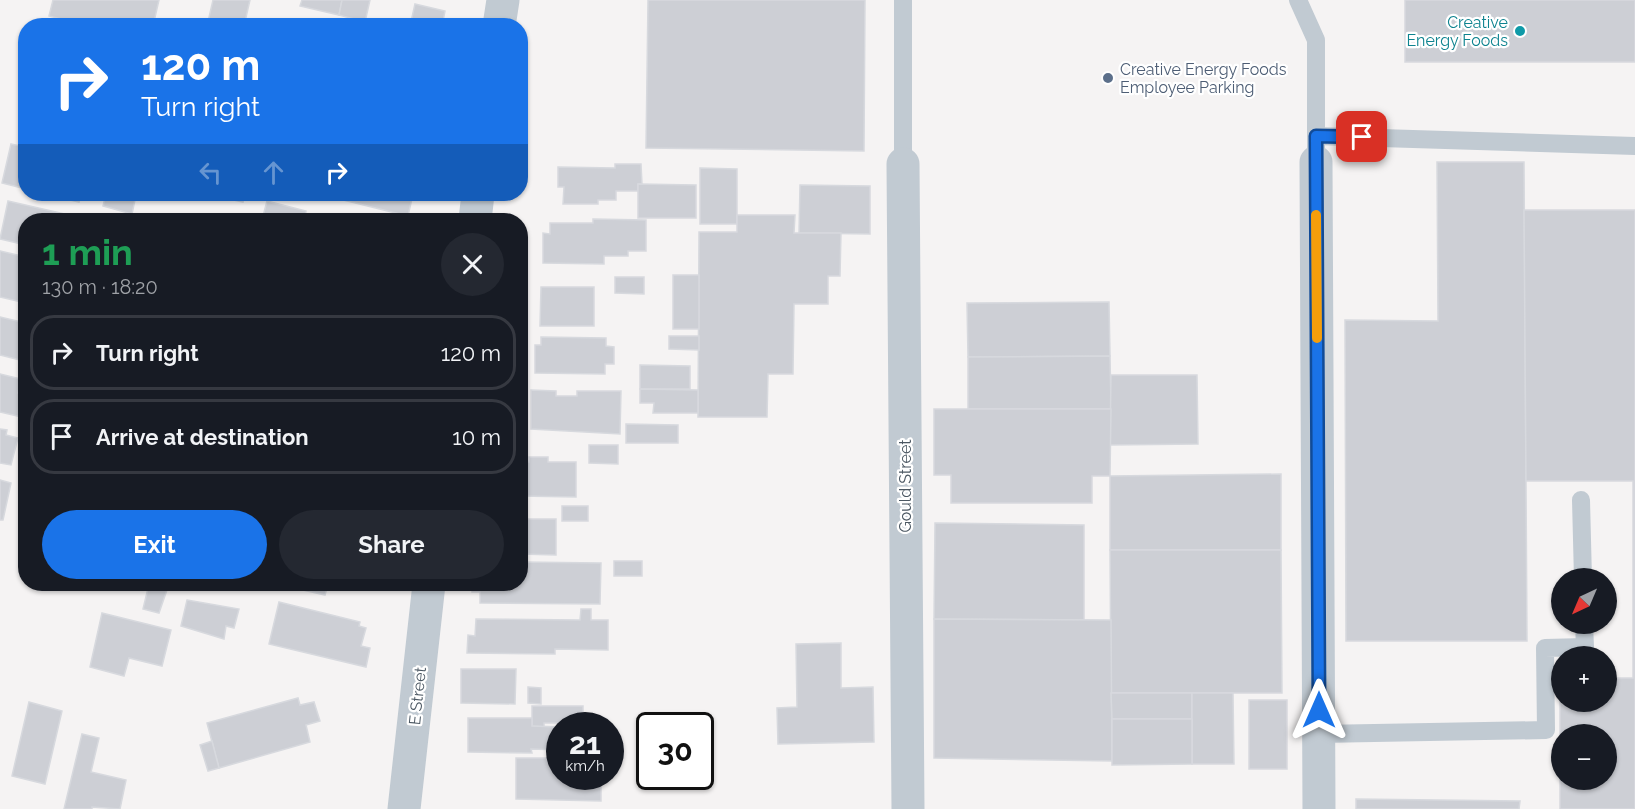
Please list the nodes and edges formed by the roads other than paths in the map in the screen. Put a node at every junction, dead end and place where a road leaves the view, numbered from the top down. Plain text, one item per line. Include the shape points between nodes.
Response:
1 (503, 0) edge
2 (903, 0) edge
3 (1298, 0) edge
4 (500, 18) edge
5 (1635, 146) edge
6 (1316, 149) junction
7 (903, 164) joint
8 (1581, 500) dead end
9 (1583, 568) edge
10 (428, 591) edge
11 (1584, 634) edge
12 (1319, 734) junction
13 (404, 809) edge
14 (908, 809) edge
15 (1319, 809) edge

1 - 4 street
2 - 7 lane
3 - 6 lane via 1316,40
5 - 6 lane
6 - 12 street
7 - 14 street, Gould Street
8 - 9 lane
10 - 13 street, E Street
11 - 12 lane via 1585,647 1545,648 1546,730
12 - 15 street

